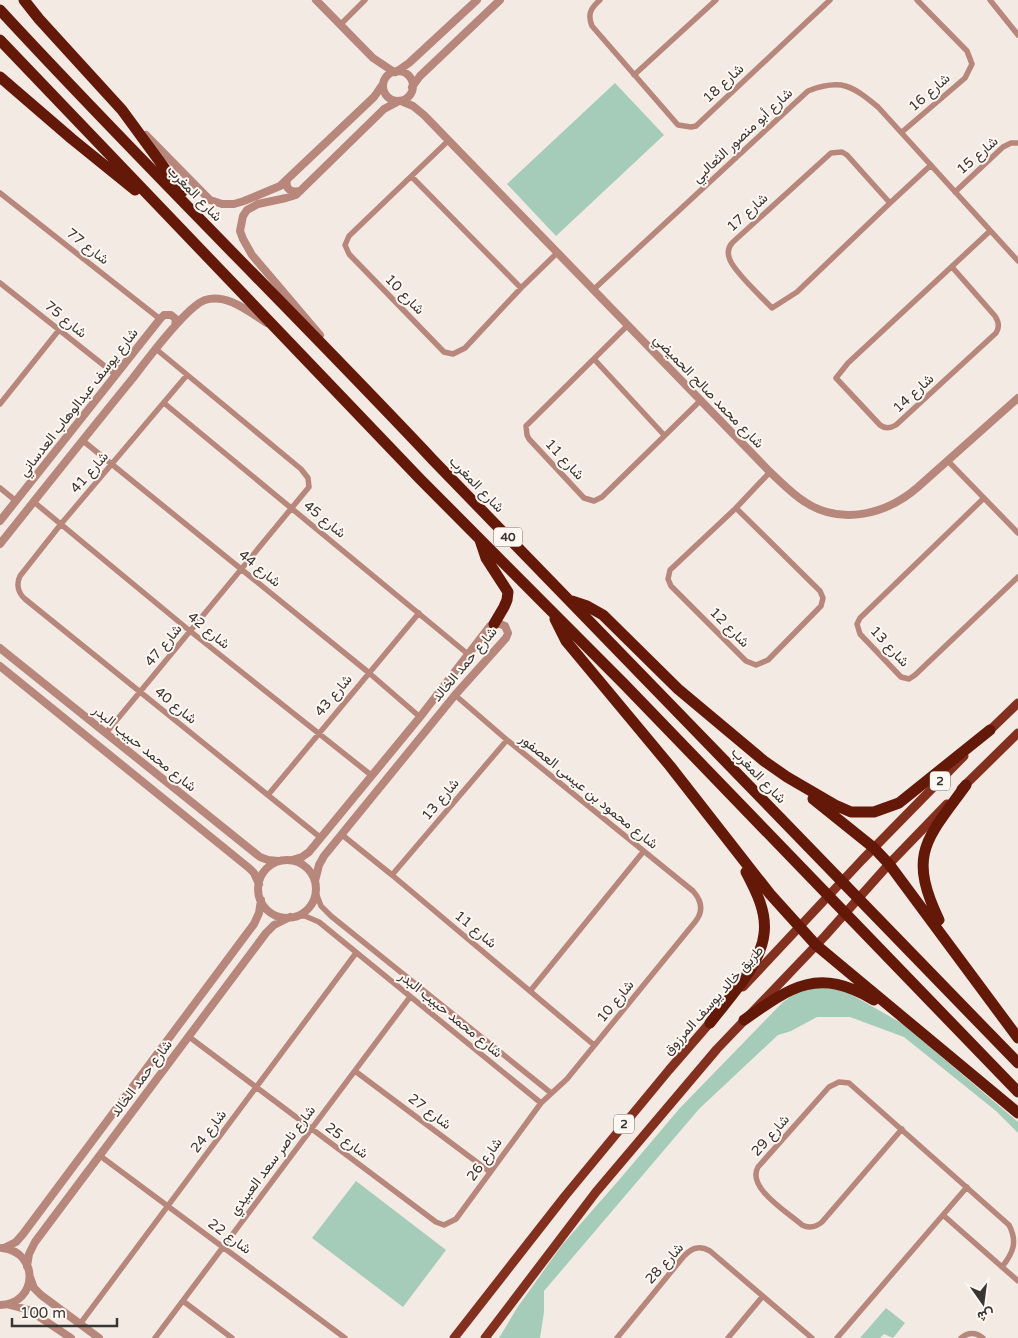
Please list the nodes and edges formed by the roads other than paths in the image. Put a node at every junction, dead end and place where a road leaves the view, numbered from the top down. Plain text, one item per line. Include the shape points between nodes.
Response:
1 (24, 0) edge
2 (316, 0) edge
3 (364, 0) edge
4 (477, 0) edge
5 (500, 0) edge
6 (600, 0) edge
7 (716, 0) edge
8 (830, 0) edge
9 (917, 0) edge
10 (990, 0) edge
11 (0, 10) edge
12 (340, 25) junction
13 (1018, 35) edge
14 (0, 40) edge
15 (373, 58) junction
16 (395, 72) junction
17 (634, 75) junction
18 (0, 77) edge
19 (384, 82) junction
20 (412, 89) junction
21 (400, 101) junction
22 (122, 110) junction
23 (420, 111) junction
24 (902, 132) junction
25 (448, 140) junction
26 (1018, 144) edge
27 (931, 165) junction
28 (412, 177) junction
29 (287, 180) junction
30 (300, 191) junction
31 (955, 192) junction
32 (0, 193) edge
33 (890, 202) junction
34 (167, 216) junction
35 (207, 226) junction
36 (990, 231) junction
37 (556, 253) junction
38 (1018, 261) edge
39 (952, 266) junction
40 (0, 282) edge
41 (521, 288) junction
42 (593, 290) junction
43 (160, 319) junction
44 (628, 325) junction
45 (175, 326) junction
46 (276, 329) junction
47 (59, 330) junction
48 (156, 349) junction
49 (594, 359) junction
50 (187, 375) junction
51 (116, 376) junction
52 (360, 382) junction
53 (1018, 398) edge
54 (701, 400) junction
55 (164, 403) junction
56 (0, 404) edge
57 (664, 435) junction
58 (82, 440) junction
59 (55, 452) junction
60 (67, 459) junction
61 (948, 461) junction
62 (112, 464) junction
63 (43, 467) junction
64 (770, 472) junction
65 (53, 478) junction
66 (308, 478) joint
67 (0, 488) edge
68 (984, 498) junction
69 (16, 501) junction
70 (34, 502) junction
71 (292, 508) junction
72 (736, 508) junction
73 (0, 521) edge
74 (61, 524) junction
75 (1018, 533) edge
76 (479, 536) junction
77 (0, 544) edge
78 (240, 569) junction
79 (1018, 577) edge
80 (19, 590) joint
81 (570, 601) junction
82 (419, 613) junction
83 (553, 614) junction
84 (494, 624) junction
85 (190, 631) junction
86 (0, 648) edge
87 (469, 655) junction
88 (0, 666) edge
89 (368, 672) junction
90 (33, 674) junction
91 (23, 685) junction
92 (47, 685) junction
93 (141, 692) junction
94 (455, 695) junction
95 (37, 696) junction
96 (1018, 703) edge
97 (420, 717) junction
98 (990, 730) junction
99 (106, 733) junction
100 (1018, 733) edge
101 (318, 734) junction
102 (402, 738) junction
103 (506, 740) junction
104 (413, 746) junction
105 (390, 753) junction
106 (400, 762) junction
107 (371, 776) junction
108 (787, 777) junction
109 (966, 785) junction
110 (175, 788) junction
111 (268, 795) junction
112 (163, 798) junction
113 (191, 801) junction
114 (179, 811) junction
115 (341, 834) junction
116 (321, 838) junction
117 (729, 843) junction
118 (874, 848) junction
119 (251, 850) junction
120 (643, 852) junction
121 (292, 860) junction
122 (242, 861) junction
123 (278, 861) junction
124 (889, 864) junction
125 (392, 875) junction
126 (315, 881) junction
127 (259, 884) junction
128 (316, 893) junction
129 (260, 900) junction
130 (701, 909) joint
131 (332, 916) junction
132 (292, 917) junction
133 (803, 923) junction
134 (254, 924) junction
135 (322, 925) junction
136 (266, 933) junction
137 (816, 945) junction
138 (952, 946) junction
139 (356, 953) junction
140 (530, 990) junction
141 (410, 997) junction
142 (451, 1012) junction
143 (900, 1015) junction
144 (744, 1020) junction
145 (440, 1021) junction
146 (462, 1021) junction
147 (710, 1023) junction
148 (453, 1032) junction
149 (188, 1036) junction
150 (1018, 1038) edge
151 (594, 1045) junction
152 (1018, 1063) edge
153 (355, 1071) junction
154 (136, 1082) junction
155 (256, 1087) junction
156 (147, 1091) junction
157 (1018, 1092) edge
158 (551, 1093) junction
159 (126, 1096) junction
160 (541, 1103) junction
161 (137, 1105) junction
162 (1018, 1113) edge
163 (311, 1128) junction
164 (902, 1129) junction
165 (99, 1155) junction
166 (490, 1172) junction
167 (967, 1187) junction
168 (167, 1206) junction
169 (943, 1215) junction
170 (444, 1224) joint
171 (223, 1247) junction
172 (2, 1248) edge
173 (27, 1266) junction
174 (1002, 1267) junction
175 (30, 1278) junction
176 (1018, 1281) edge
177 (762, 1297) junction
178 (183, 1301) junction
179 (1, 1305) edge
180 (80, 1324) junction
181 (69, 1338) edge
182 (99, 1338) edge
183 (155, 1338) edge
184 (232, 1338) edge
185 (345, 1338) edge
186 (454, 1338) edge
187 (485, 1338) edge
188 (616, 1338) edge
189 (728, 1338) edge
190 (812, 1338) edge
191 (837, 1338) edge
192 (961, 1338) edge
193 (983, 1338) edge

1 - 22 highway
2 - 12 street
3 - 12 street
4 - 16 street
5 - 20 street via 420,76
6 - 17 street, شارع 18 via 589,13 592,26
7 - 17 street
8 - 17 street, شارع 18 via 696,126 678,125
9 - 24 street, شارع 16 via 966,51 972,64 965,78
10 - 13 street
11 - 35 highway, شارع المغرب / 40
12 - 15 street
14 - 34 highway, 40
15 - 16 street
15 - 19 street
16 - 19 street
16 - 20 street via 408,76
18 - 34 highway
19 - 21 street via 387,96
19 - 29 street via 374,97
20 - 21 street
20 - 23 street, شارع محمد صالح الحميضي
21 - 23 street, شارع محمد صالح الحميضي
21 - 30 street via 384,110
22 - 29 street via 214,202 244,201
22 - 35 highway
23 - 25 street, شارع محمد صالح الحميضي
24 - 27 street, شارع أبو منصور الثعالبي
24 - 42 street, شارع أبو منصور الثعالبي via 856,90 842,85 824,85 808,91
25 - 28 street, شارع 10
25 - 37 street, شارع محمد صالح الحميضي
26 - 31 street, شارع 15 via 1003,147
27 - 31 street, شارع أبو منصور الثعالبي
27 - 33 street, شارع 17
28 - 41 street
28 - 41 street, شارع 10 via 349,236 345,247 444,352 453,354 466,348
29 - 30 street via 288,189
30 - 52 street via 251,207 243,216 241,236 252,254
31 - 36 street, شارع أبو منصور الثعالبي
32 - 43 street, شارع 77
33 - 33 street, شارع 17 via 848,155 832,153 733,242 728,249 730,260 772,308 797,292
34 - 46 highway, 40
35 - 52 highway, شارع المغرب / 40
36 - 38 street, شارع أبو منصور الثعالبي
36 - 39 street, شارع 14
37 - 41 street, شارع 10
37 - 42 street, شارع محمد صالح الحميضي
39 - 39 street, شارع 14 via 995,316 999,328 896,425 884,428 836,378 848,362
40 - 47 street, شارع 75
42 - 44 street, شارع محمد صالح الحميضي
43 - 45 street via 164,315 172,315 176,319
43 - 51 street, شارع يوسف عبدالوهاب العدساني
44 - 49 street, شارع 11
44 - 54 street, شارع محمد صالح الحميضي
45 - 46 street, شارع يوسف عبدالوهاب العدساني via 195,305 214,299 239,306
45 - 48 street, شارع يوسف عبدالوهاب العدساني
46 - 76 highway, 40
47 - 51 street, شارع 75
47 - 56 street
48 - 50 street, شارع 45
48 - 58 street, شارع يوسف عبدالوهاب العدساني
49 - 57 street
49 - 57 street, شارع 11 via 530,421 526,429 529,439 584,498 594,500 602,497
50 - 55 street, شارع 41
50 - 66 street, شارع 45 via 302,469
51 - 59 street, شارع يوسف عبدالوهاب العدساني
52 - 81 highway, شارع المغرب / 40
53 - 61 street, شارع محمد صالح الحميضي
54 - 57 street, شارع 11
54 - 64 street, شارع محمد صالح الحميضي
55 - 62 street, شارع 41
55 - 71 street, شارع 45
58 - 60 street, شارع يوسف عبدالوهاب العدساني
58 - 62 street, شارع 44
59 - 60 street via 58,460
59 - 63 street, شارع يوسف عبدالوهاب العدساني
60 - 65 street, شارع يوسف عبدالوهاب العدساني
61 - 64 street, شارع محمد صالح الحميضي via 894,505 853,515 829,512 806,503
61 - 68 street
62 - 74 street, شارع 41
62 - 78 street, شارع 44
63 - 65 street via 52,468
63 - 69 street, شارع يوسف عبدالوهاب العدساني
64 - 72 street, شارع 12
65 - 70 street, شارع يوسف عبدالوهاب العدساني
66 - 71 street, شارع 47 via 308,489
67 - 69 street
68 - 75 street
68 - 79 street, شارع 13 via 860,618 857,624 860,634 901,677 909,679
69 - 73 street, شارع يوسف عبدالوهاب العدساني
70 - 74 street, شارع 42
70 - 77 street, شارع يوسف عبدالوهاب العدساني
71 - 78 street, شارع 47
71 - 82 street, شارع 45
72 - 72 street, شارع 12 via 820,591 823,598 821,606 768,660 756,665 746,661 671,586 668,579 670,570
74 - 80 street, شارع 41 via 20,576
74 - 85 street, شارع 42
76 - 83 highway, 40
76 - 84 highway via 486,558 508,592
78 - 85 street, شارع 47
78 - 89 street, شارع 44
80 - 93 street, شارع 40 via 25,599
81 - 108 highway via 603,615 678,689
81 - 152 highway, شارع المغرب / 40
82 - 87 street, شارع 45
82 - 89 street, شارع 43
83 - 117 highway via 566,641
83 - 157 highway, 40
84 - 87 street, شارع حمد الخالد
84 - 94 street, شارع حمد الخالد via 505,626 508,636
85 - 93 street, شارع 47
85 - 101 street, شارع 42
86 - 90 street, شارع محمد حبيب البدر
87 - 97 street, شارع حمد الخالد
88 - 91 street, شارع محمد حبيب البدر
89 - 97 street, شارع 44
89 - 101 street, شارع 43
90 - 91 street via 32,679
90 - 92 street, شارع محمد حبيب البدر
91 - 95 street, شارع محمد حبيب البدر
92 - 95 street via 38,690
92 - 99 street, شارع محمد حبيب البدر
93 - 99 street, شارع 47
93 - 111 street, شارع 40
94 - 103 street, شارع محمود بن عيسى العصفور
94 - 104 street, شارع حمد الخالد
95 - 112 street, شارع محمد حبيب البدر
96 - 98 main road, طريق خالد يوسف المرزوق / 2
97 - 102 street, شارع حمد الخالد
98 - 108 highway via 909,796 874,812 844,810
98 - 118 main road, طريق خالد يوسف المرزوق / 2
99 - 110 street, شارع محمد حبيب البدر
100 - 109 main road, 2
101 - 107 street, شارع 42
101 - 111 street, شارع 43
102 - 104 street via 403,744
102 - 105 street, شارع حمد الخالد
103 - 120 street, شارع محمود بن عيسى العصفور
103 - 125 street, شارع 13
104 - 106 street, شارع حمد الخالد
105 - 106 street via 397,753
105 - 107 street, شارع حمد الخالد
106 - 115 street, شارع حمد الخالد
107 - 116 street, شارع حمد الخالد
108 - 118 highway
109 - 124 main road, 2
109 - 138 highway via 933,832 922,860 925,887
110 - 112 street via 169,798
110 - 113 street, شارع محمد حبيب البدر
111 - 116 street, شارع 40
112 - 114 street, شارع محمد حبيب البدر
113 - 114 street via 184,801
113 - 119 street, شارع محمد حبيب البدر
114 - 122 street, شارع محمد حبيب البدر
115 - 125 street, شارع 11
115 - 126 street, شارع حمد الخالد via 320,862
116 - 121 street, شارع حمد الخالد via 306,855
117 - 133 highway
117 - 147 highway via 761,904 764,934 752,966
118 - 124 highway
118 - 133 main road, طريق خالد يوسف المرزوق / 2
119 - 122 street via 247,860
119 - 123 street, شارع محمد حبيب البدر via 263,858
120 - 130 street, شارع محمود بن عيسى العصفور via 693,892 700,900
120 - 140 street
121 - 123 street
121 - 126 street via 305,866
122 - 127 street, شارع محمد حبيب البدر via 254,873
123 - 127 street via 265,870
124 - 137 main road, 2
124 - 138 highway
125 - 140 street, شارع 11
126 - 128 street
127 - 129 street
128 - 131 street, شارع محمد حبيب البدر via 321,906
128 - 132 street via 309,908
129 - 132 street via 273,914
129 - 134 street, شارع حمد الخالد
130 - 151 street, شارع 10 via 695,922
131 - 135 street via 323,917
131 - 142 street, شارع محمد حبيب البدر
132 - 135 street, شارع محمد حبيب البدر via 313,918
132 - 136 street, شارع حمد الخالد via 274,925
133 - 137 highway
133 - 147 main road, طريق خالد يوسف المرزوق / 2
134 - 136 street via 263,924
134 - 154 street, شارع حمد الخالد
135 - 139 street, شارع محمد حبيب البدر
136 - 149 street, شارع حمد الخالد
137 - 143 highway
137 - 144 main road, 2
138 - 150 highway
139 - 141 street, شارع محمد حبيب البدر
139 - 155 street, شارع 24
140 - 151 street, شارع 11
141 - 145 street, شارع محمد حبيب البدر
141 - 153 street, شارع ناصر سعد العبيدي
142 - 145 street via 448,1020
142 - 146 street, شارع محمد حبيب البدر
143 - 144 highway via 846,986 819,982 790,991
143 - 162 highway
144 - 187 main road, 2 via 596,1192
145 - 148 street, شارع محمد حبيب البدر
146 - 148 street via 454,1024
146 - 158 street, شارع محمد حبيب البدر
147 - 186 main road, طريق خالد يوسف المرزوق / 2 via 565,1196
148 - 160 street, شارع محمد حبيب البدر
149 - 155 street, شارع 25
149 - 156 street, شارع حمد الخالد
151 - 158 street, شارع 10 via 567,1079
153 - 163 street, شارع ناصر سعد العبيدي
153 - 166 street, شارع 27
154 - 156 street via 136,1088 141,1092
154 - 159 street, شارع حمد الخالد
155 - 163 street, شارع 25
155 - 168 street, شارع 24
156 - 161 street, شارع حمد الخالد
158 - 160 street, شارع 10
159 - 161 street via 136,1099
159 - 172 street, شارع حمد الخالد via 21,1237
160 - 166 street, شارع 26
161 - 165 street, شارع حمد الخالد
163 - 170 street, شارع 25 via 436,1222
163 - 171 street, شارع ناصر سعد العبيدي
164 - 164 street, شارع 29 via 852,1085 835,1083 758,1168 756,1180 765,1194 802,1224 814,1227 822,1222
164 - 167 street, شارع 29
165 - 168 street, شارع 22
165 - 173 street, شارع حمد الخالد via 35,1242
166 - 170 street, شارع 26 via 456,1219
167 - 169 street
167 - 174 street, شارع 29 via 1013,1231 1014,1248
168 - 171 street, شارع 22
168 - 180 street, شارع 24
169 - 174 street
169 - 191 street
171 - 178 street, شارع ناصر سعد العبيدي
171 - 185 street, شارع 22
172 - 173 street via 16,1252
173 - 175 street
174 - 176 street
175 - 179 street via 22,1296 15,1302
175 - 180 street via 41,1295
177 - 188 street, شارع 28 via 710,1251 696,1248 684,1256
177 - 189 street
177 - 190 street, شارع 28
178 - 183 street, شارع ناصر سعد العبيدي
178 - 184 street
179 - 181 street via 29,1310
180 - 182 street
192 - 193 street via 973,1333

